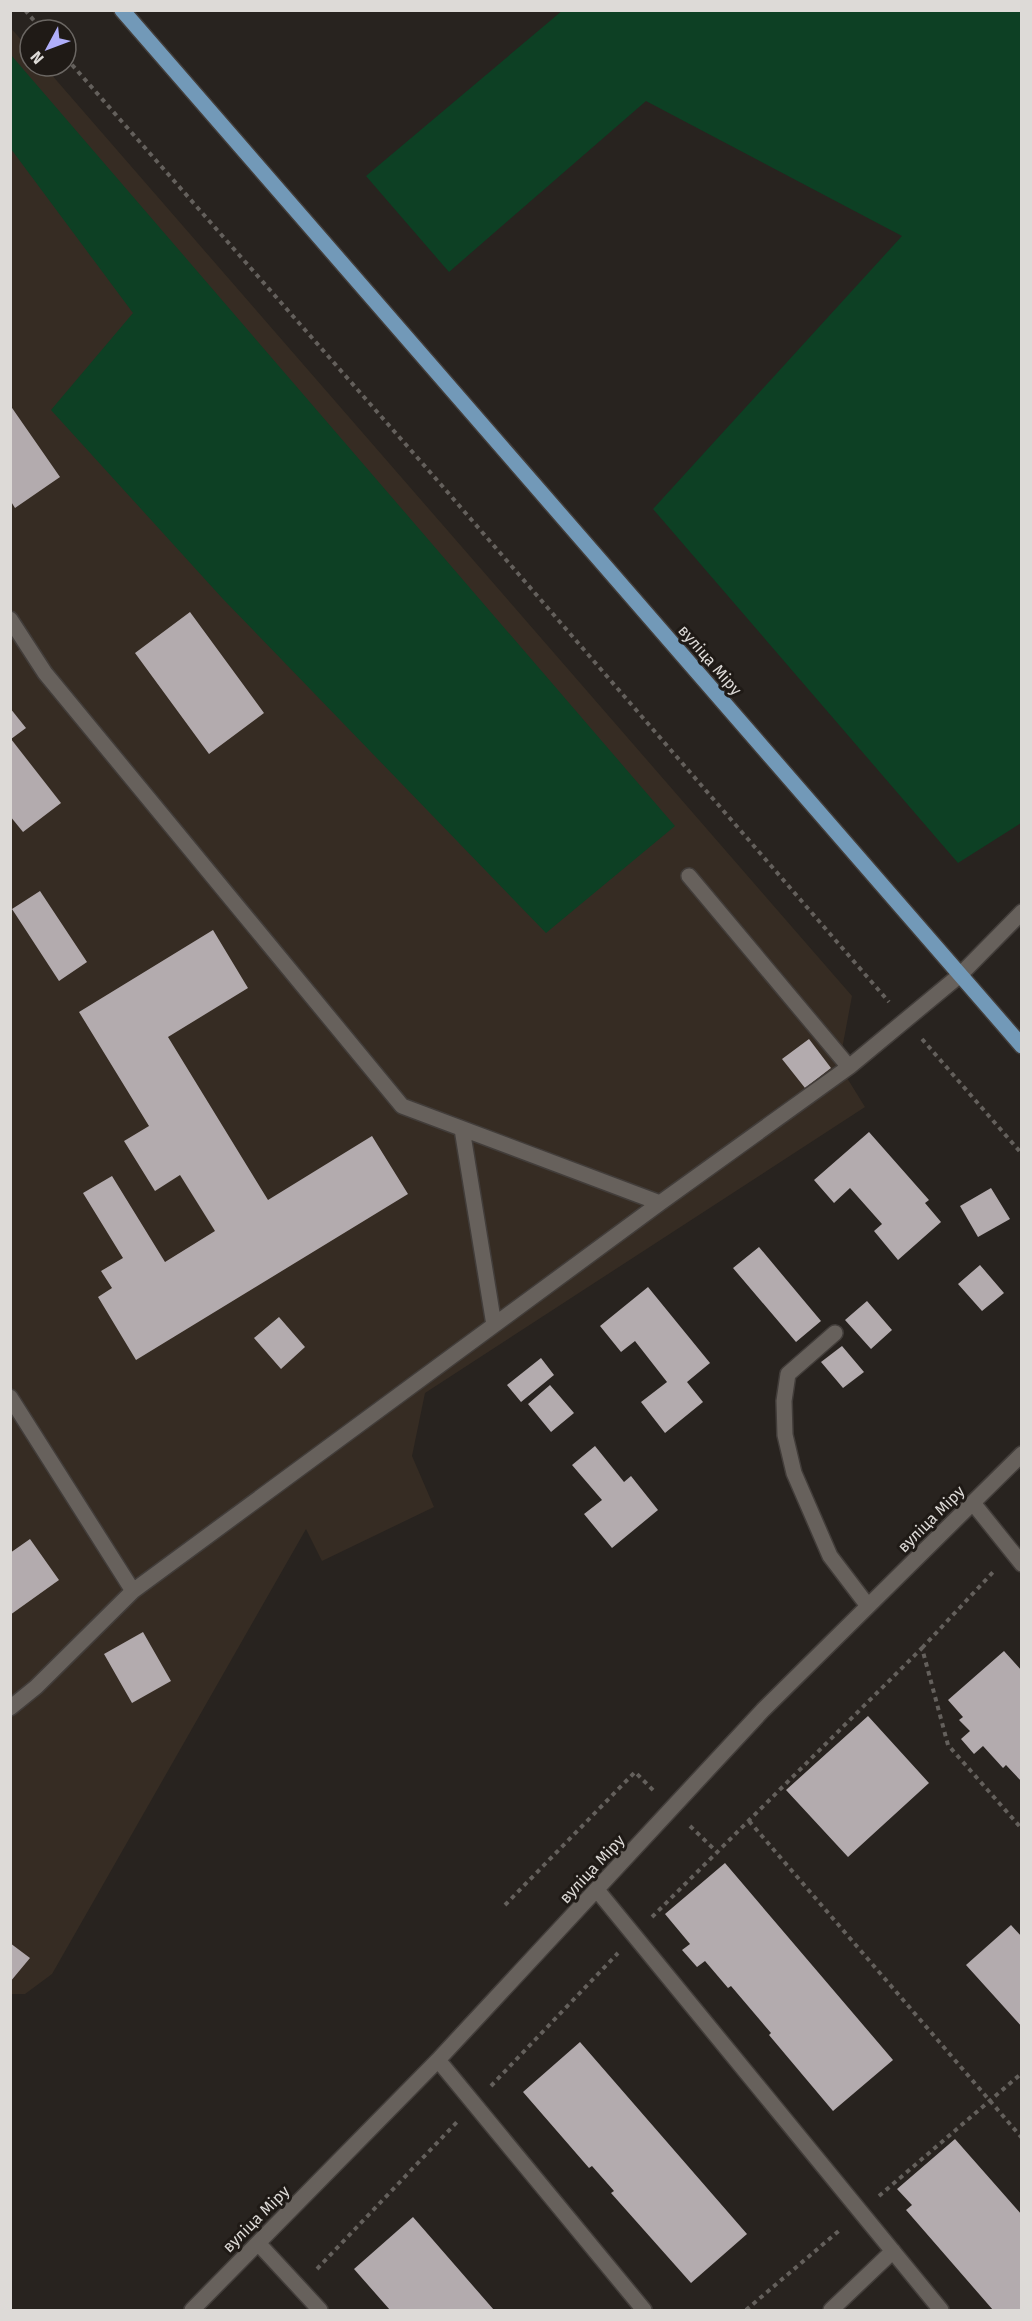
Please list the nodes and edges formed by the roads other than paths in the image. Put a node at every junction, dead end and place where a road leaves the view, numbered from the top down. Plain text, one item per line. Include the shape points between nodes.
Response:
1 (123, 10) edge
2 (10, 618) edge
3 (689, 876) dead end
4 (1022, 912) edge
5 (960, 975) junction
6 (1022, 1046) edge
7 (849, 1067) junction
8 (462, 1129) junction
9 (660, 1203) junction
10 (494, 1325) junction
11 (835, 1334) dead end
12 (10, 1397) edge
13 (1022, 1454) edge
14 (973, 1503) junction
15 (1017, 1558) edge
16 (133, 1591) junction
17 (868, 1606) junction
18 (10, 1708) edge
19 (597, 1890) junction
20 (438, 2060) junction
21 (258, 2243) junction
22 (893, 2251) junction
23 (192, 2310) edge
24 (320, 2310) edge
25 (644, 2310) edge
26 (831, 2310) edge
27 (942, 2310) edge

1 - 5 main road, вуліца Міру
2 - 8 street via 45,672 402,1106
3 - 7 street
4 - 5 street
5 - 6 main road, вуліца Міру
5 - 7 street
7 - 9 street
8 - 9 street
8 - 10 street
9 - 10 street
10 - 16 street
11 - 17 street via 788,1374 783,1401 785,1435 794,1473 830,1556
12 - 16 street
13 - 14 street, вуліца Міру
14 - 15 street
14 - 17 street, вуліца Міру
16 - 18 street
17 - 19 street, вуліца Міру via 763,1710
19 - 20 street, вуліца Міру
19 - 22 street
20 - 21 street, вуліца Міру
20 - 25 street
21 - 23 street, вуліца Міру
21 - 24 street
22 - 26 street
22 - 27 street

